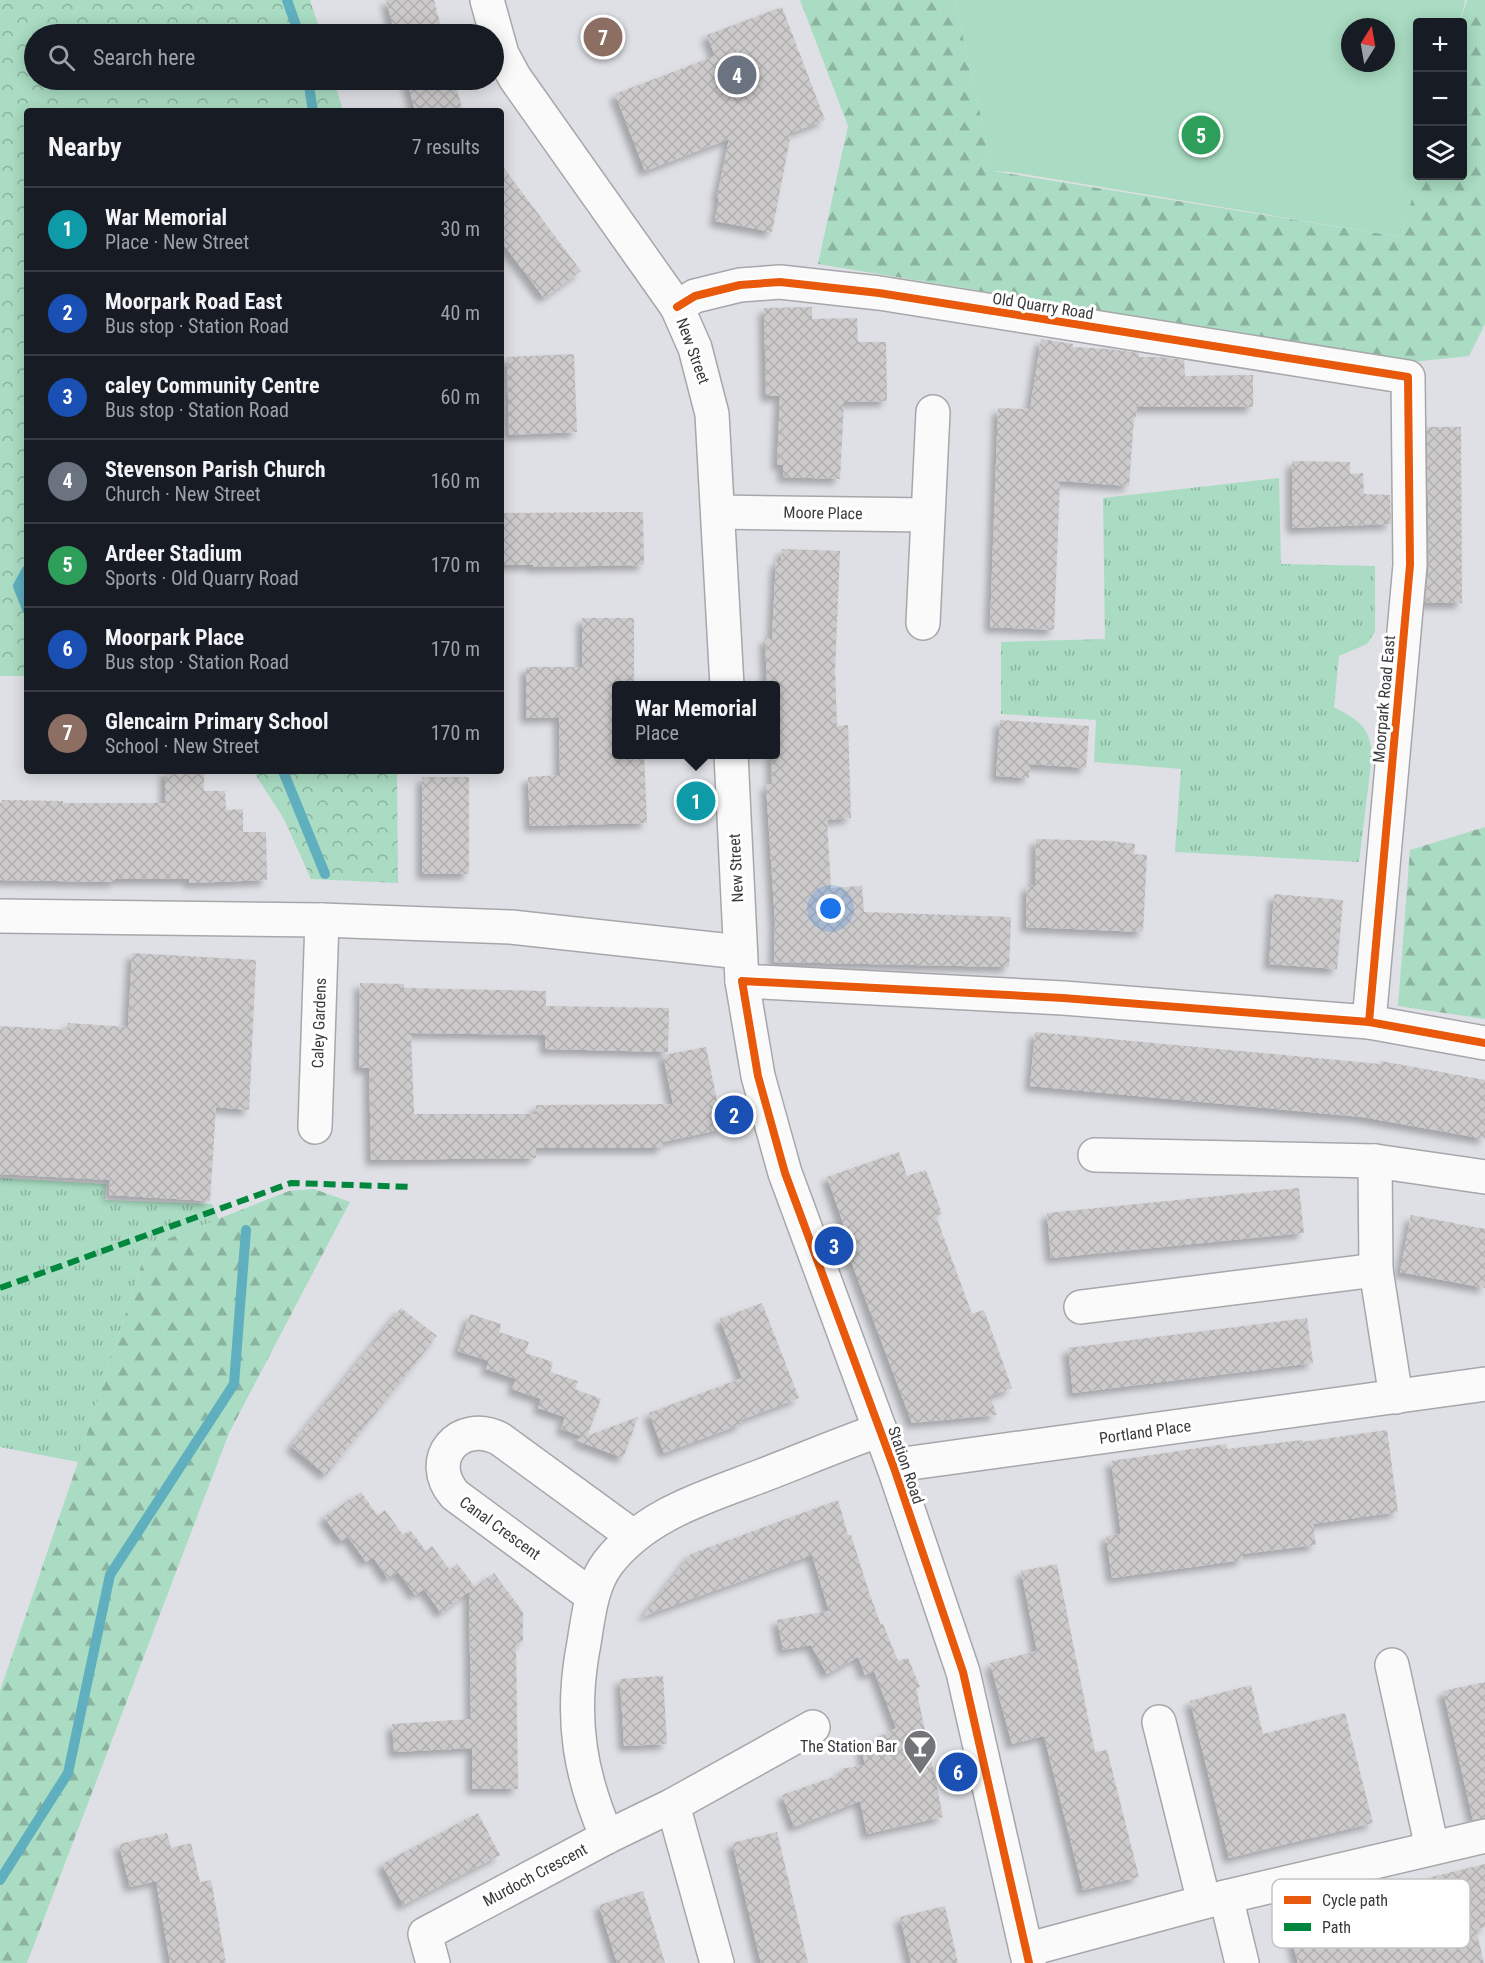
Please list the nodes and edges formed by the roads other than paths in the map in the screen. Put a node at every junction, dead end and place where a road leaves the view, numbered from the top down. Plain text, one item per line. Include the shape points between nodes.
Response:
1 (487, 0) edge
2 (494, 24) edge
3 (504, 58) edge
4 (677, 307) junction
5 (1408, 377) joint
6 (933, 412) dead end
7 (718, 512) junction
8 (927, 515) junction
9 (923, 623) dead end
10 (727, 681) edge
11 (730, 759) edge
12 (0, 916) edge
13 (322, 920) junction
14 (741, 967) junction
15 (1369, 1022) junction
16 (1485, 1044) edge
17 (315, 1126) dead end
18 (1095, 1155) dead end
19 (1375, 1161) junction
20 (1485, 1177) edge
21 (1376, 1270) junction
22 (1081, 1306) dead end
23 (1485, 1384) edge
24 (1396, 1397) junction
25 (880, 1430) junction
26 (894, 1468) junction
27 (633, 1536) junction
28 (592, 1596) junction
29 (1392, 1665) dead end
30 (1159, 1722) dead end
31 (813, 1727) dead end
32 (673, 1805) junction
33 (1485, 1836) edge
34 (607, 1837) junction
35 (1432, 1848) junction
36 (1303, 1879) edge
37 (1272, 1886) edge
38 (1215, 1900) junction
39 (1027, 1957) edge
40 (433, 1963) edge
41 (717, 1963) edge
42 (1242, 1963) edge

1 - 2 street, New Street
3 - 4 street, New Street
4 - 5 street, Old Quarry Road via 695,297 740,285 780,282 879,293
4 - 7 street, New Street via 695,348 712,414
5 - 15 street, Moorpark Road East via 1410,565
6 - 8 street
7 - 8 street, Moore Place
7 - 10 street, New Street
8 - 9 street
11 - 14 street, New Street
12 - 13 street
13 - 14 street via 511,927
13 - 17 street, Caley Gardens
14 - 15 street
14 - 25 street, Station Road via 758,1076 785,1173
15 - 16 street
18 - 19 street
19 - 20 street
19 - 21 street
21 - 22 street
21 - 24 street
23 - 24 street, Portland Place
24 - 26 street, Portland Place
25 - 26 street, Station Road
25 - 27 street via 678,1508
26 - 39 street, Station Road via 963,1672
27 - 28 street via 607,1564
27 - 28 street, Canal Crescent via 500,1439 470,1434 460,1437 445,1454 443,1476 455,1495
28 - 34 street via 578,1681 578,1735 593,1805
29 - 35 street
30 - 38 street
31 - 32 street, Murdoch Crescent
32 - 34 street, Murdoch Crescent
32 - 41 street
33 - 35 street
34 - 40 street, Murdoch Crescent via 425,1934
35 - 36 street
37 - 38 street
38 - 39 street
38 - 42 street

